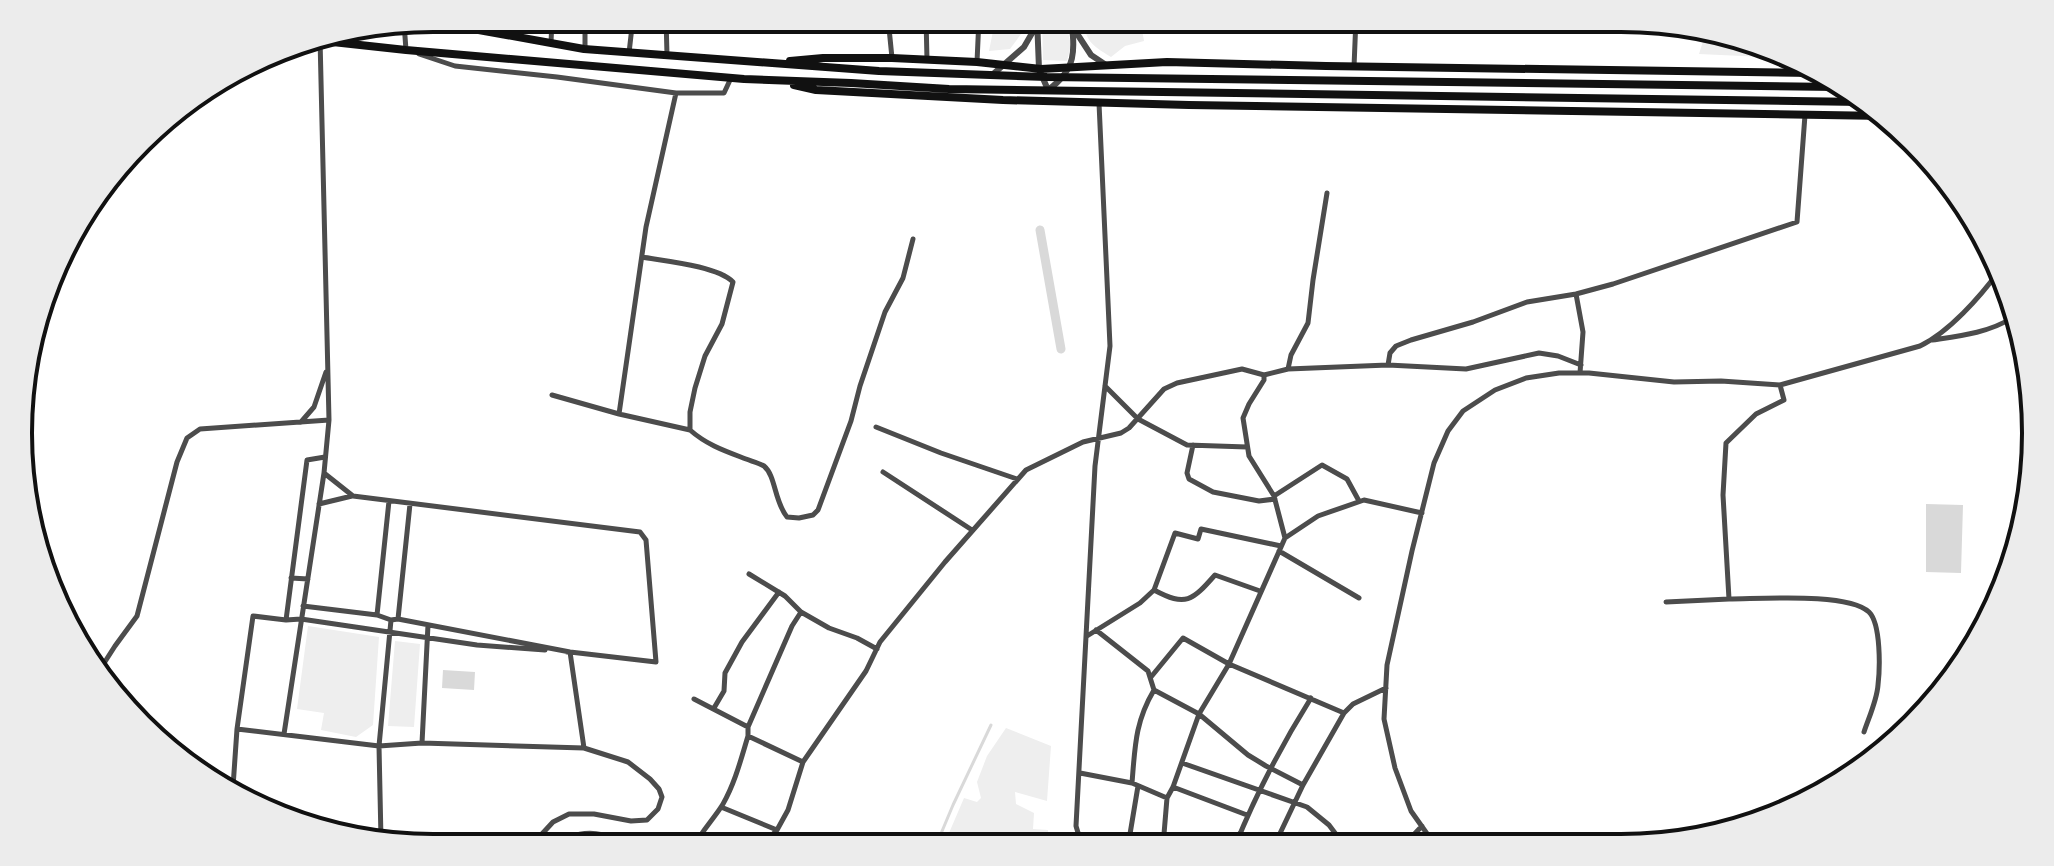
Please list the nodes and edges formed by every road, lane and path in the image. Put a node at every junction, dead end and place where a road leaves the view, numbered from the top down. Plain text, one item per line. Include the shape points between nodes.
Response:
1 (488, 32) edge
2 (515, 32) edge
3 (551, 32) edge
4 (585, 32) edge
5 (631, 32) edge
6 (666, 32) edge
7 (889, 32) edge
8 (926, 32) edge
9 (978, 32) edge
10 (1032, 32) edge
11 (1038, 32) edge
12 (1072, 32) edge
13 (1077, 32) edge
14 (1355, 32) edge
15 (405, 33) edge
16 (515, 37) junction
17 (345, 42) edge
18 (551, 43) junction
19 (320, 48) edge
20 (584, 49) junction
21 (406, 50) junction
22 (629, 53) junction
23 (667, 55) junction
24 (892, 58) junction
25 (927, 60) junction
26 (977, 62) junction
27 (766, 63) junction
28 (1003, 65) junction
29 (1107, 66) junction
30 (1354, 67) junction
31 (1041, 73) junction
32 (1066, 73) junction
33 (1798, 73) edge
34 (992, 75) junction
35 (731, 78) junction
36 (774, 80) junction
37 (1823, 87) edge
38 (1048, 90) junction
39 (676, 93) junction
40 (1339, 96) junction
41 (1099, 102) junction
42 (1847, 102) edge
43 (1401, 109) junction
44 (1805, 115) junction
45 (1866, 116) edge
46 (1327, 193) dead end
47 (913, 239) dead end
48 (642, 257) junction
49 (1991, 280) edge
50 (1576, 294) junction
51 (2006, 321) edge
52 (1932, 340) junction
53 (1388, 365) junction
54 (1581, 365) junction
55 (328, 367) junction
56 (1288, 369) junction
57 (1580, 373) junction
58 (1264, 375) junction
59 (1780, 385) junction
60 (1105, 386) junction
61 (552, 395) dead end
62 (619, 414) junction
63 (1138, 419) junction
64 (329, 420) junction
65 (301, 422) junction
66 (876, 427) dead end
67 (690, 430) junction
68 (1098, 440) junction
69 (1193, 445) junction
70 (1247, 447) junction
71 (325, 457) junction
72 (883, 472) dead end
73 (324, 473) junction
74 (1017, 479) junction
75 (353, 496) junction
76 (1275, 498) junction
77 (389, 501) junction
78 (1359, 501) junction
79 (318, 504) junction
80 (410, 504) junction
81 (1422, 513) junction
82 (972, 530) junction
83 (1285, 538) junction
84 (1280, 548) junction
85 (749, 574) dead end
86 (291, 578) junction
87 (308, 579) junction
88 (1154, 590) junction
89 (1260, 591) junction
90 (779, 592) junction
91 (1359, 598) dead end
92 (1729, 599) junction
93 (1666, 602) dead end
94 (303, 606) junction
95 (801, 612) junction
96 (377, 615) junction
97 (301, 619) junction
98 (398, 619) junction
99 (286, 620) junction
100 (391, 620) junction
101 (428, 625) junction
102 (1096, 630) junction
103 (389, 633) junction
104 (1087, 636) junction
105 (427, 637) junction
106 (877, 649) junction
107 (570, 652) junction
108 (105, 663) edge
109 (1229, 664) junction
110 (1151, 677) junction
111 (1386, 688) junction
112 (1154, 690) junction
113 (1311, 698) junction
114 (694, 699) dead end
115 (714, 708) junction
116 (1344, 713) junction
117 (1199, 714) junction
118 (748, 727) junction
119 (237, 729) junction
120 (1864, 732) dead end
121 (284, 734) junction
122 (748, 736) junction
123 (422, 743) junction
124 (379, 746) junction
125 (584, 748) junction
126 (803, 762) junction
127 (1182, 763) junction
128 (1269, 768) junction
129 (1079, 773) junction
130 (233, 781) edge
131 (1135, 785) junction
132 (1303, 785) junction
133 (1173, 787) junction
134 (1258, 790) junction
135 (1167, 798) junction
136 (1294, 801) junction
137 (721, 807) junction
138 (1247, 815) junction
139 (1422, 826) junction
140 (777, 830) junction
141 (381, 831) edge
142 (1240, 833) joint
143 (542, 834) edge
144 (576, 834) edge
145 (602, 834) edge
146 (701, 834) edge
147 (773, 834) edge
148 (1078, 834) edge
149 (1129, 834) edge
150 (1164, 834) edge
151 (1243, 834) edge
152 (1279, 834) edge
153 (1336, 834) edge
154 (1414, 834) edge
155 (1427, 834) edge

1 - 16 highway
2 - 16 street
3 - 18 street
4 - 20 street
5 - 22 street
6 - 23 street
7 - 24 street
8 - 25 street
9 - 26 street
10 - 28 street via 1024,47
11 - 31 street
12 - 32 street via 1073,60
13 - 29 street via 1091,55
14 - 30 street
15 - 21 street
16 - 18 highway
17 - 21 highway
18 - 20 highway
19 - 55 street
20 - 22 highway
21 - 35 highway
21 - 39 street via 455,66
22 - 23 highway
23 - 27 highway
24 - 25 highway
24 - 27 highway
25 - 26 highway
26 - 28 highway
27 - 34 highway
28 - 31 highway
28 - 34 street
29 - 30 highway via 1181,62
29 - 32 highway
30 - 33 highway
31 - 32 highway
31 - 34 highway
31 - 38 street
32 - 37 highway
32 - 38 street
35 - 36 highway
35 - 39 street via 724,93
36 - 38 highway
36 - 41 highway via 816,90 896,96
38 - 40 highway
39 - 48 street
40 - 42 highway
40 - 43 highway
41 - 43 highway
41 - 60 street via 1110,346
43 - 44 highway
44 - 45 highway
44 - 50 street via 1797,222
46 - 56 street via 1308,323
47 - 67 street via 825,494 813,515 787,517 764,467 704,442
48 - 62 street
48 - 67 street via 703,268 733,282 695,388
49 - 52 street
50 - 53 street via 1527,302 1411,340 1396,346
50 - 54 street via 1583,332
51 - 52 street
52 - 59 street
53 - 54 street via 1466,369 1539,353
53 - 56 street
54 - 57 street
55 - 64 street
55 - 65 street via 314,407
56 - 58 street
57 - 59 street
57 - 81 street via 1526,378 1463,411 1434,463
58 - 63 street via 1242,369 1177,383 1164,389
58 - 70 street via 1243,418
59 - 92 street via 1784,400 1756,414 1726,443
60 - 63 street
60 - 68 street
61 - 62 street
62 - 67 street
63 - 68 street via 1121,433
63 - 69 street
64 - 65 street
64 - 71 street
65 - 108 street via 200,429 187,438 137,616
66 - 74 street
68 - 74 street via 1045,459
68 - 104 street
69 - 70 street
69 - 76 street via 1189,479 1213,492 1259,501
70 - 76 street
71 - 73 street
71 - 86 street via 307,460
72 - 82 street
73 - 75 street
73 - 79 street
74 - 82 street
75 - 77 street
75 - 79 street
76 - 78 street via 1322,465 1347,479
76 - 83 street
77 - 80 street
77 - 96 street
78 - 81 street
78 - 83 street via 1318,516
79 - 87 street
80 - 98 street
80 - 107 street via 640,532 646,540 656,662
81 - 111 street
82 - 106 street
83 - 84 street
84 - 88 street via 1201,529 1198,539 1175,533
84 - 89 street
84 - 91 street
85 - 90 street
86 - 87 street
86 - 99 street
87 - 94 street
88 - 89 street via 1178,601 1187,599 1215,575
88 - 102 street
89 - 109 street
90 - 95 street
90 - 115 street via 742,642
92 - 93 street
92 - 120 street via 1852,602 1871,613 1878,630 1878,687
94 - 96 street
94 - 97 street
95 - 106 street
95 - 118 street
96 - 100 street
97 - 99 street
97 - 103 street
97 - 121 street
98 - 100 street
98 - 101 street
99 - 119 street via 253,616
100 - 103 street
101 - 105 street
101 - 107 street
102 - 104 street
102 - 110 street
103 - 105 street
103 - 124 street
104 - 129 street
105 - 107 street
105 - 123 street
106 - 126 street
107 - 125 street
109 - 110 street via 1183,638
109 - 113 street
109 - 117 street
110 - 112 street
111 - 116 street
111 - 139 street via 1384,719 1395,768
112 - 117 street
112 - 131 street via 1142,710 1135,742
113 - 116 street
113 - 128 street
114 - 115 street
115 - 118 street
116 - 132 street
117 - 127 street
117 - 128 street
118 - 122 street
119 - 121 street
119 - 130 street
121 - 124 street
122 - 126 street
122 - 137 street
123 - 124 street
123 - 125 street
124 - 141 street
125 - 143 street via 628,762 650,779 662,797 658,809 647,820 631,821 569,814
126 - 140 street
127 - 133 street
127 - 134 street
128 - 132 street
128 - 134 street
129 - 131 street
129 - 148 street
131 - 135 street
131 - 149 street
132 - 136 street
133 - 135 street
133 - 138 street
134 - 136 street
134 - 138 street
135 - 150 street
136 - 152 street
136 - 153 street
137 - 140 street
137 - 146 street
138 - 142 street
139 - 154 street
139 - 155 street
140 - 147 street
142 - 151 street
144 - 145 street

